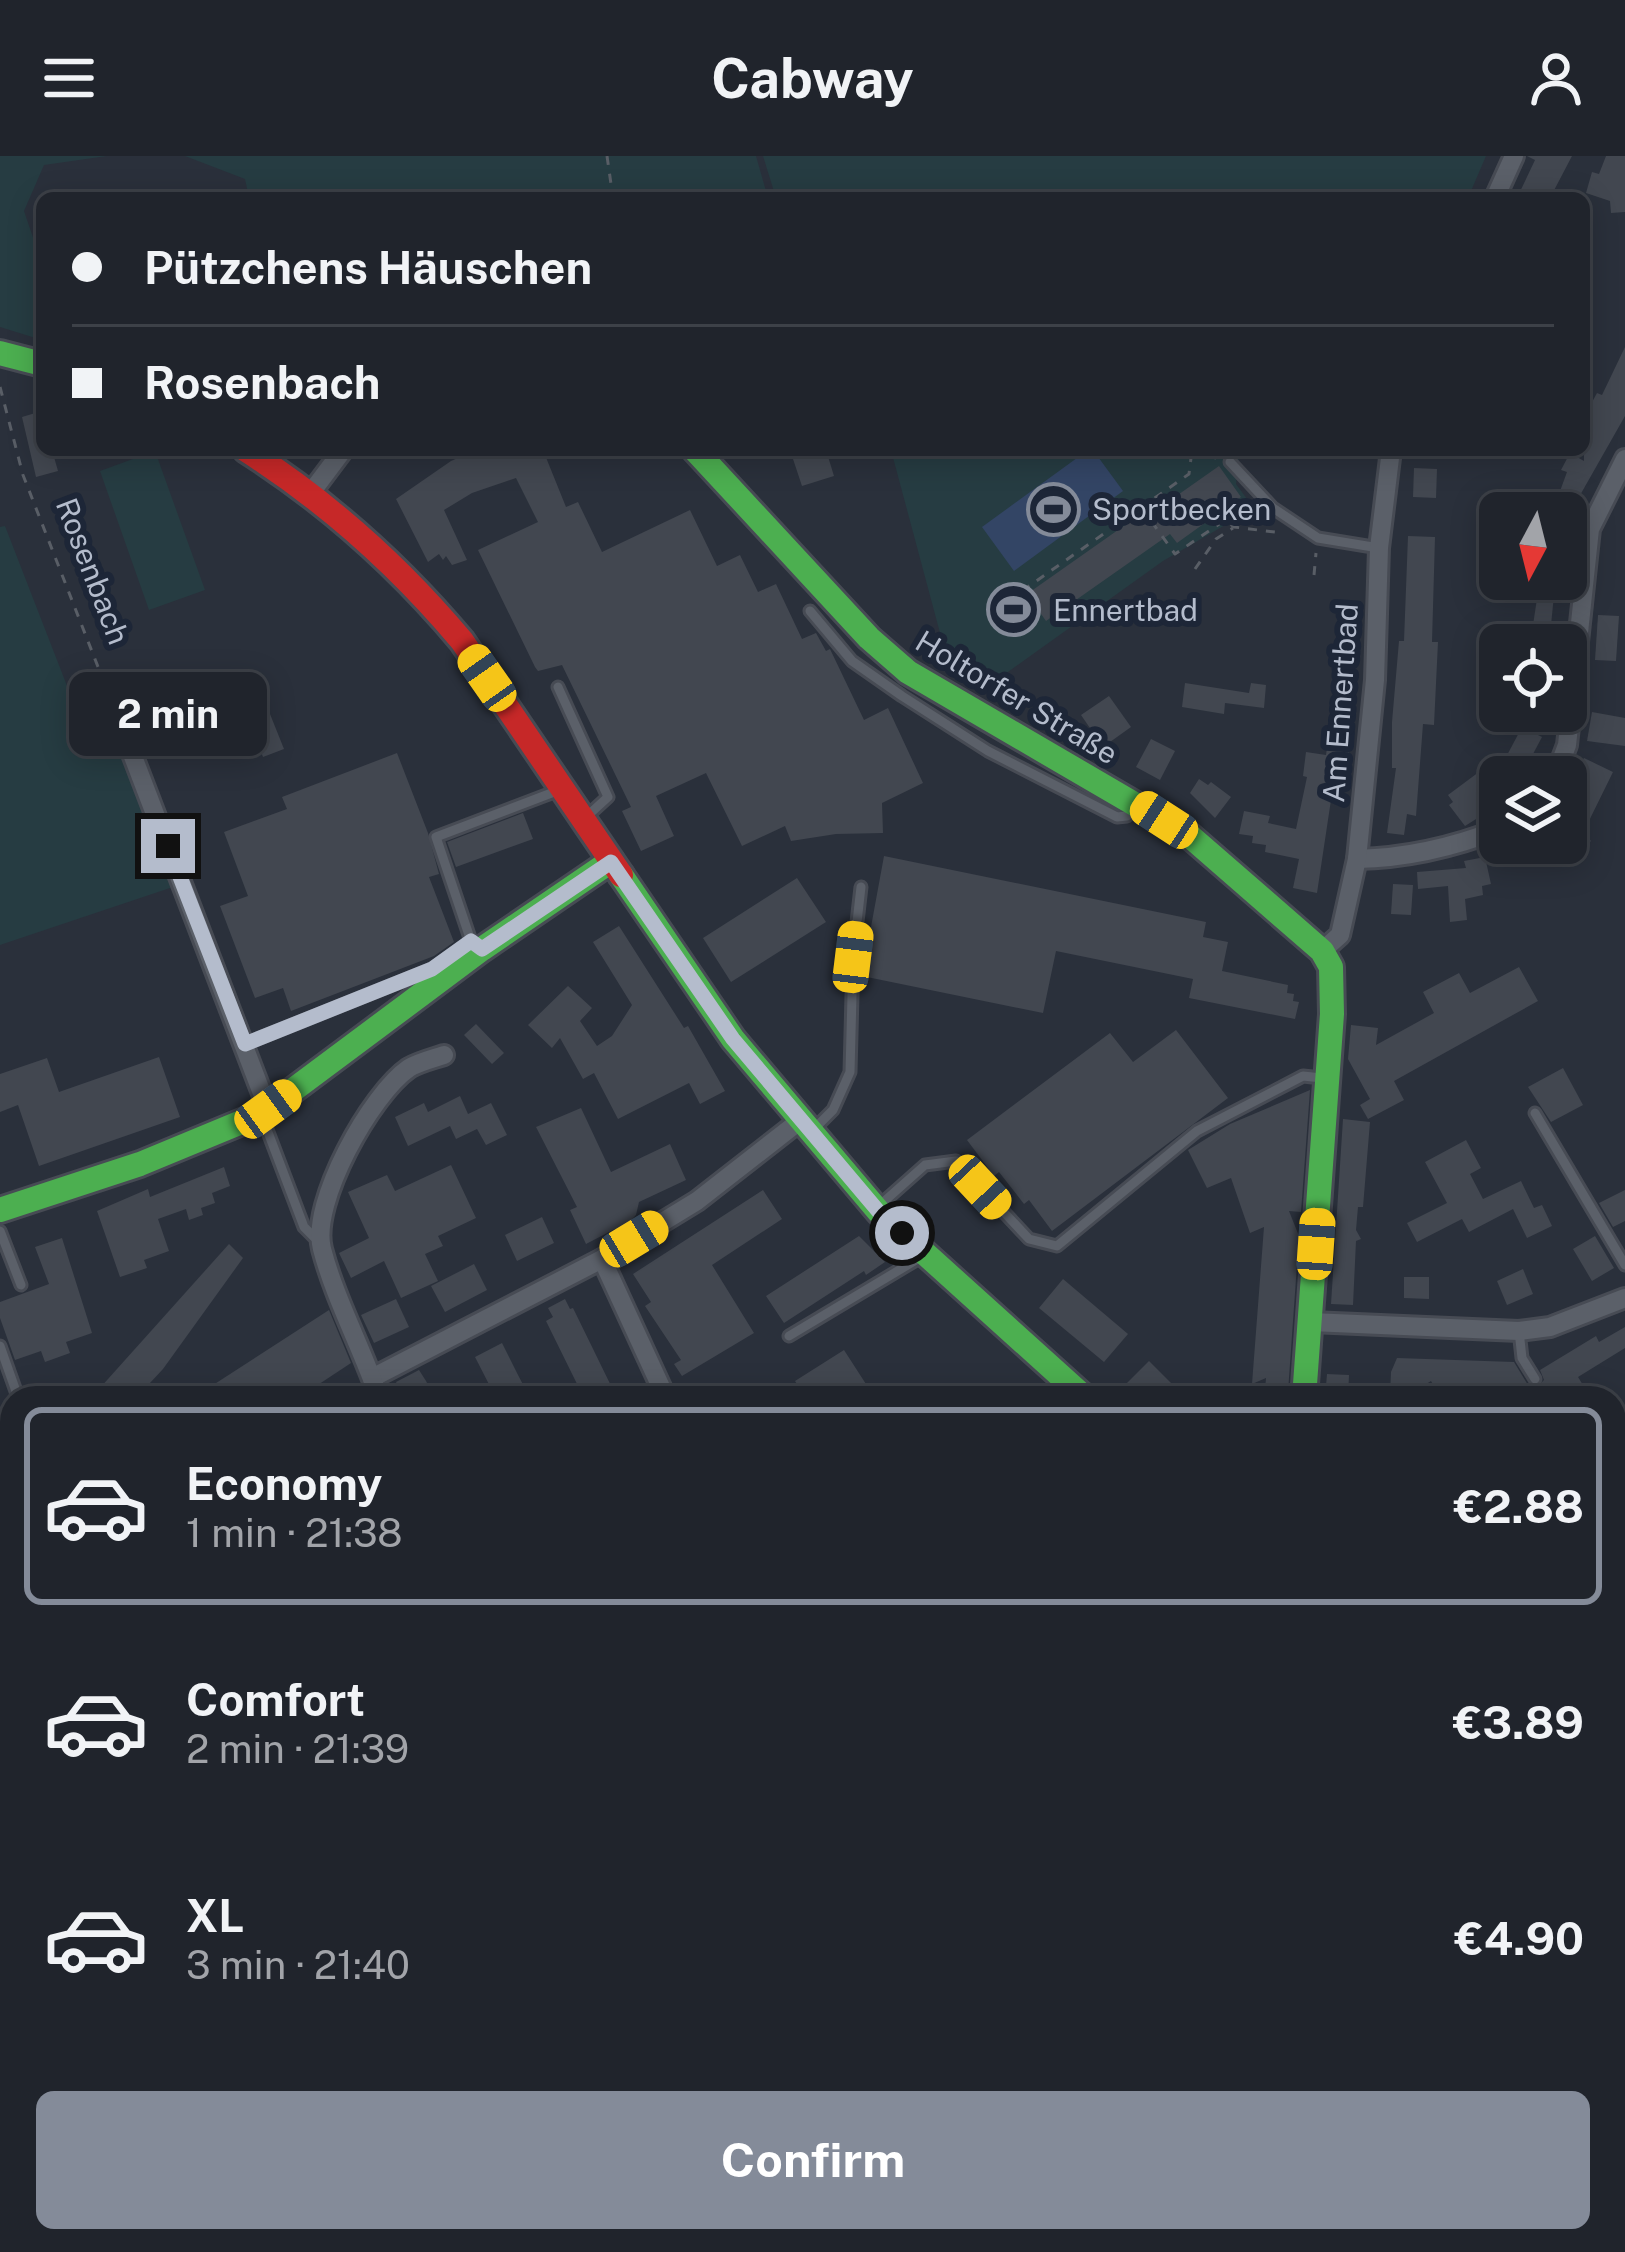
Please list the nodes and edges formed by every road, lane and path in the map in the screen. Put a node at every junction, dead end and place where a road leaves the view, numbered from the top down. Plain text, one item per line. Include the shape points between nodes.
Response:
1 (607, 156) edge
2 (1514, 156) edge
3 (612, 192) edge
4 (1498, 192) edge
5 (0, 353) edge
6 (36, 362) edge
7 (0, 387) edge
8 (255, 456) edge
9 (338, 456) edge
10 (701, 456) edge
11 (1191, 456) edge
12 (1209, 456) edge
13 (1390, 456) edge
14 (1625, 458) edge
15 (1230, 462) joint
16 (310, 494) junction
17 (1142, 507) junction
18 (1234, 527) junction
19 (1318, 538) junction
20 (1379, 548) junction
21 (1195, 568) dead end
22 (1314, 575) dead end
23 (1022, 591) dead end
24 (810, 611) dead end
25 (558, 687) dead end
26 (124, 733) joint
27 (1563, 756) edge
28 (563, 789) junction
29 (1137, 803) junction
30 (584, 819) junction
31 (1479, 837) edge
32 (1357, 859) junction
33 (611, 862) junction
34 (861, 887) dead end
35 (476, 945) junction
36 (1322, 951) junction
37 (245, 1044) junction
38 (443, 1055) dead end
39 (1328, 1079) junction
40 (265, 1112) junction
41 (1534, 1113) dead end
42 (807, 1125) junction
43 (876, 1208) junction
44 (0, 1210) edge
45 (0, 1232) edge
46 (320, 1244) junction
47 (925, 1254) junction
48 (602, 1259) junction
49 (1625, 1265) edge
50 (22, 1285) dead end
51 (1625, 1298) edge
52 (1312, 1322) junction
53 (1520, 1331) junction
54 (789, 1336) dead end
55 (0, 1346) edge
56 (1535, 1379) dead end
57 (13, 1386) edge
58 (374, 1386) edge
59 (379, 1386) edge
60 (660, 1386) edge
61 (1072, 1386) edge
62 (1305, 1386) edge

1 - 3 path
2 - 4 street
5 - 6 street
7 - 26 path, Rosenbach via 22,475
8 - 16 street
9 - 16 street
10 - 29 street, Holtorfer Straße via 908,672
11 - 17 path via 1189,474
12 - 15 path
13 - 20 street, Am Ennertbad
14 - 27 street via 1590,529
15 - 19 lane via 1273,508
16 - 28 street via 428,600
17 - 18 path via 1175,554 1225,520
17 - 23 path
18 - 19 path
18 - 21 path
19 - 20 lane
19 - 22 path
20 - 32 street, Am Ennertbad
24 - 29 lane via 858,667 988,751 1117,817
25 - 30 lane via 608,797
26 - 37 street
28 - 30 street
28 - 35 lane via 436,837
29 - 36 street, Holtorfer Straße via 1191,837
30 - 33 street
31 - 32 street
32 - 36 street, Am Ennertbad via 1340,935
33 - 35 street
33 - 42 street via 733,1039
34 - 42 lane via 850,1072 833,1110
35 - 37 lane
35 - 40 street
36 - 39 street via 1332,982
37 - 40 street
38 - 46 street via 411,1066 384,1090 353,1136 332,1184
39 - 43 lane via 1303,1076 1197,1131 1057,1246 1029,1239 956,1161 926,1165
39 - 52 street
40 - 44 street
40 - 46 lane via 304,1227
41 - 49 lane
42 - 43 street
42 - 48 street
43 - 47 street
45 - 50 lane
46 - 58 street
47 - 54 lane
47 - 61 street
48 - 59 street
48 - 60 street
51 - 53 street
52 - 53 street
52 - 62 street
53 - 56 lane via 1522,1358
55 - 57 lane

